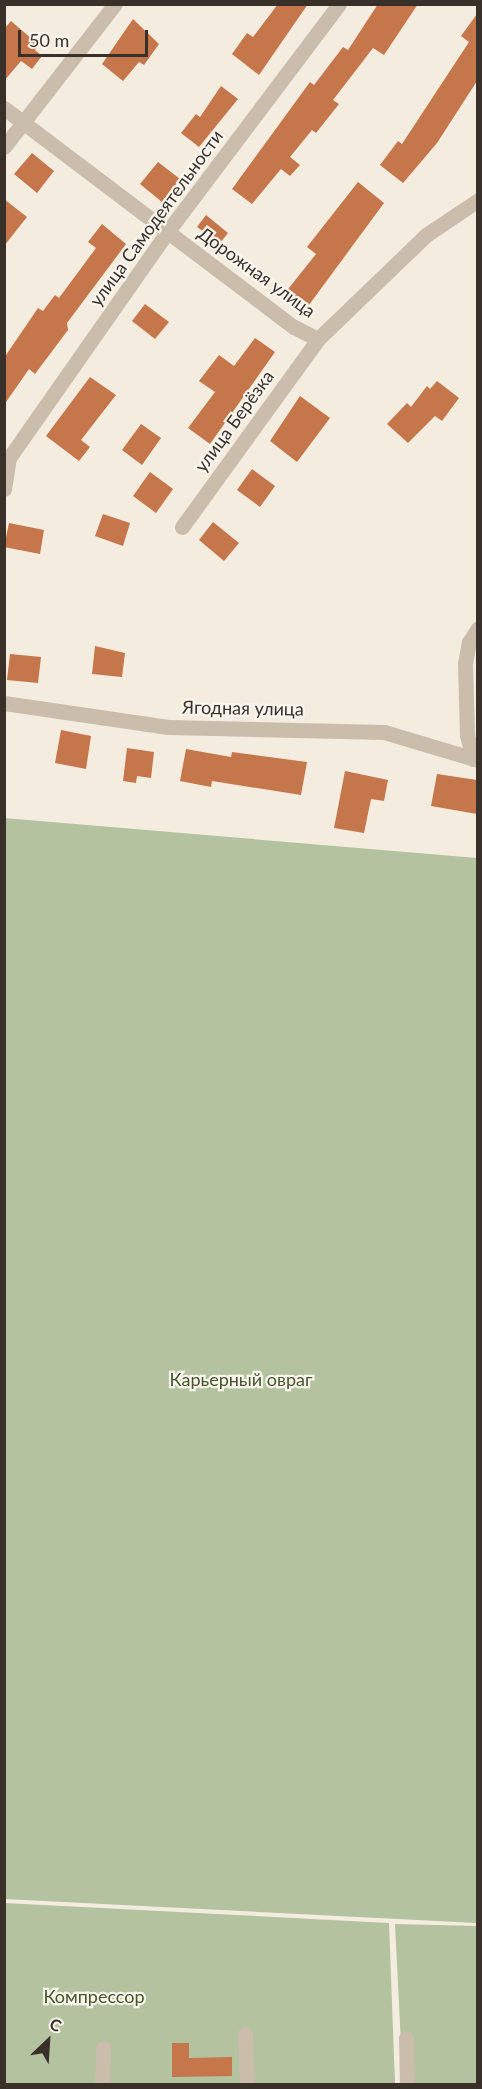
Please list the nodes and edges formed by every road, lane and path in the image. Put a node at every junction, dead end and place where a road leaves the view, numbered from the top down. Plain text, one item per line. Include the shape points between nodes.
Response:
1 (115, 4) edge
2 (339, 4) edge
3 (4, 108) edge
4 (24, 123) junction
5 (4, 147) edge
6 (477, 200) edge
7 (168, 231) junction
8 (318, 339) junction
9 (4, 489) edge
10 (182, 527) dead end
11 (477, 628) edge
12 (4, 704) edge
13 (475, 760) edge
14 (245, 2034) dead end
15 (406, 2038) dead end
16 (103, 2048) dead end
17 (102, 2085) edge
18 (247, 2085) edge
19 (407, 2085) edge

1 - 4 street
2 - 7 street, улица Самодеятельности
3 - 4 street, Дорожная улица
4 - 5 street
4 - 7 street, Дорожная улица
6 - 8 street, Дорожная улица via 426,235
7 - 8 street, Дорожная улица via 294,327
7 - 9 street, улица Самодеятельности via 9,458
8 - 10 street, улица Берёзка
11 - 13 street via 465,664 467,735
12 - 13 street, Ягодная улица via 168,727 384,732
14 - 18 street
15 - 19 street
16 - 17 street

